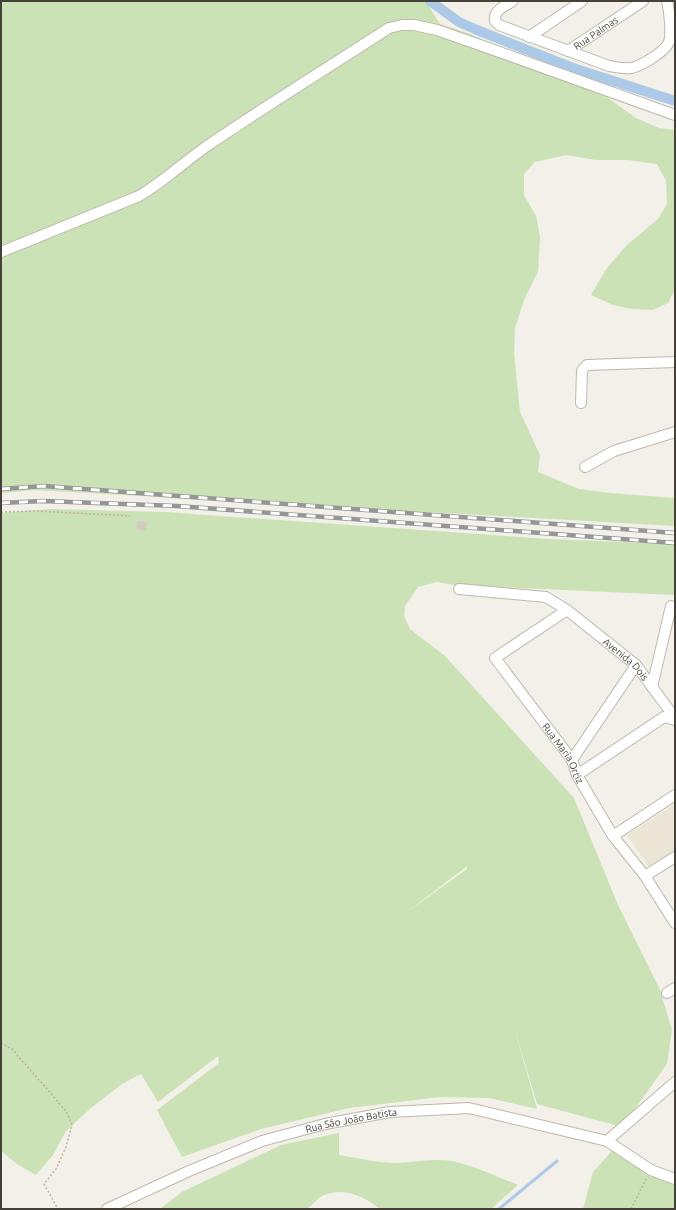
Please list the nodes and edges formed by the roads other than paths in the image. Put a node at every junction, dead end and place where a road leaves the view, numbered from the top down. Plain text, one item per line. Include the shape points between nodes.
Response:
1 (513, 1) edge
2 (582, 1) edge
3 (643, 1) edge
4 (668, 2) edge
5 (529, 37) junction
6 (568, 51) junction
7 (675, 115) edge
8 (1, 252) edge
9 (675, 362) edge
10 (581, 403) dead end
11 (675, 432) edge
12 (585, 467) dead end
13 (459, 589) dead end
14 (671, 606) dead end
15 (567, 610) junction
16 (636, 665) junction
17 (652, 687) junction
18 (675, 719) edge
19 (572, 760) junction
20 (577, 775) junction
21 (675, 795) edge
22 (613, 836) junction
23 (675, 857) edge
24 (645, 876) junction
25 (675, 923) edge
26 (675, 1082) edge
27 (607, 1141) junction
28 (675, 1179) edge
29 (106, 1209) edge

1 - 5 street via 500,9 494,17 495,21
2 - 5 street
3 - 6 street, Rua Palmas
4 - 6 street via 669,41 666,47 649,60 632,68 621,68
5 - 6 street
7 - 8 street via 437,30 402,25 389,28 237,126 139,196
9 - 10 street via 587,365 582,371
11 - 12 street via 614,451
13 - 15 street, Avenida Dois via 546,597
14 - 17 street
15 - 16 street, Avenida Dois
15 - 19 street, Rua Maria Ortiz via 495,658
16 - 17 street, Avenida Dois
16 - 19 street
17 - 18 street, Avenida Dois
18 - 20 street via 664,717
19 - 20 street, Rua Maria Ortiz
20 - 22 street, Rua Maria Ortiz
21 - 22 street
22 - 24 street, Rua Maria Ortiz
23 - 24 street
24 - 25 street, Rua Maria Ortiz
26 - 27 street
27 - 28 street, Rua São João Batista via 651,1170
27 - 29 street, Rua São João Batista via 469,1108 390,1112 325,1124 262,1141

